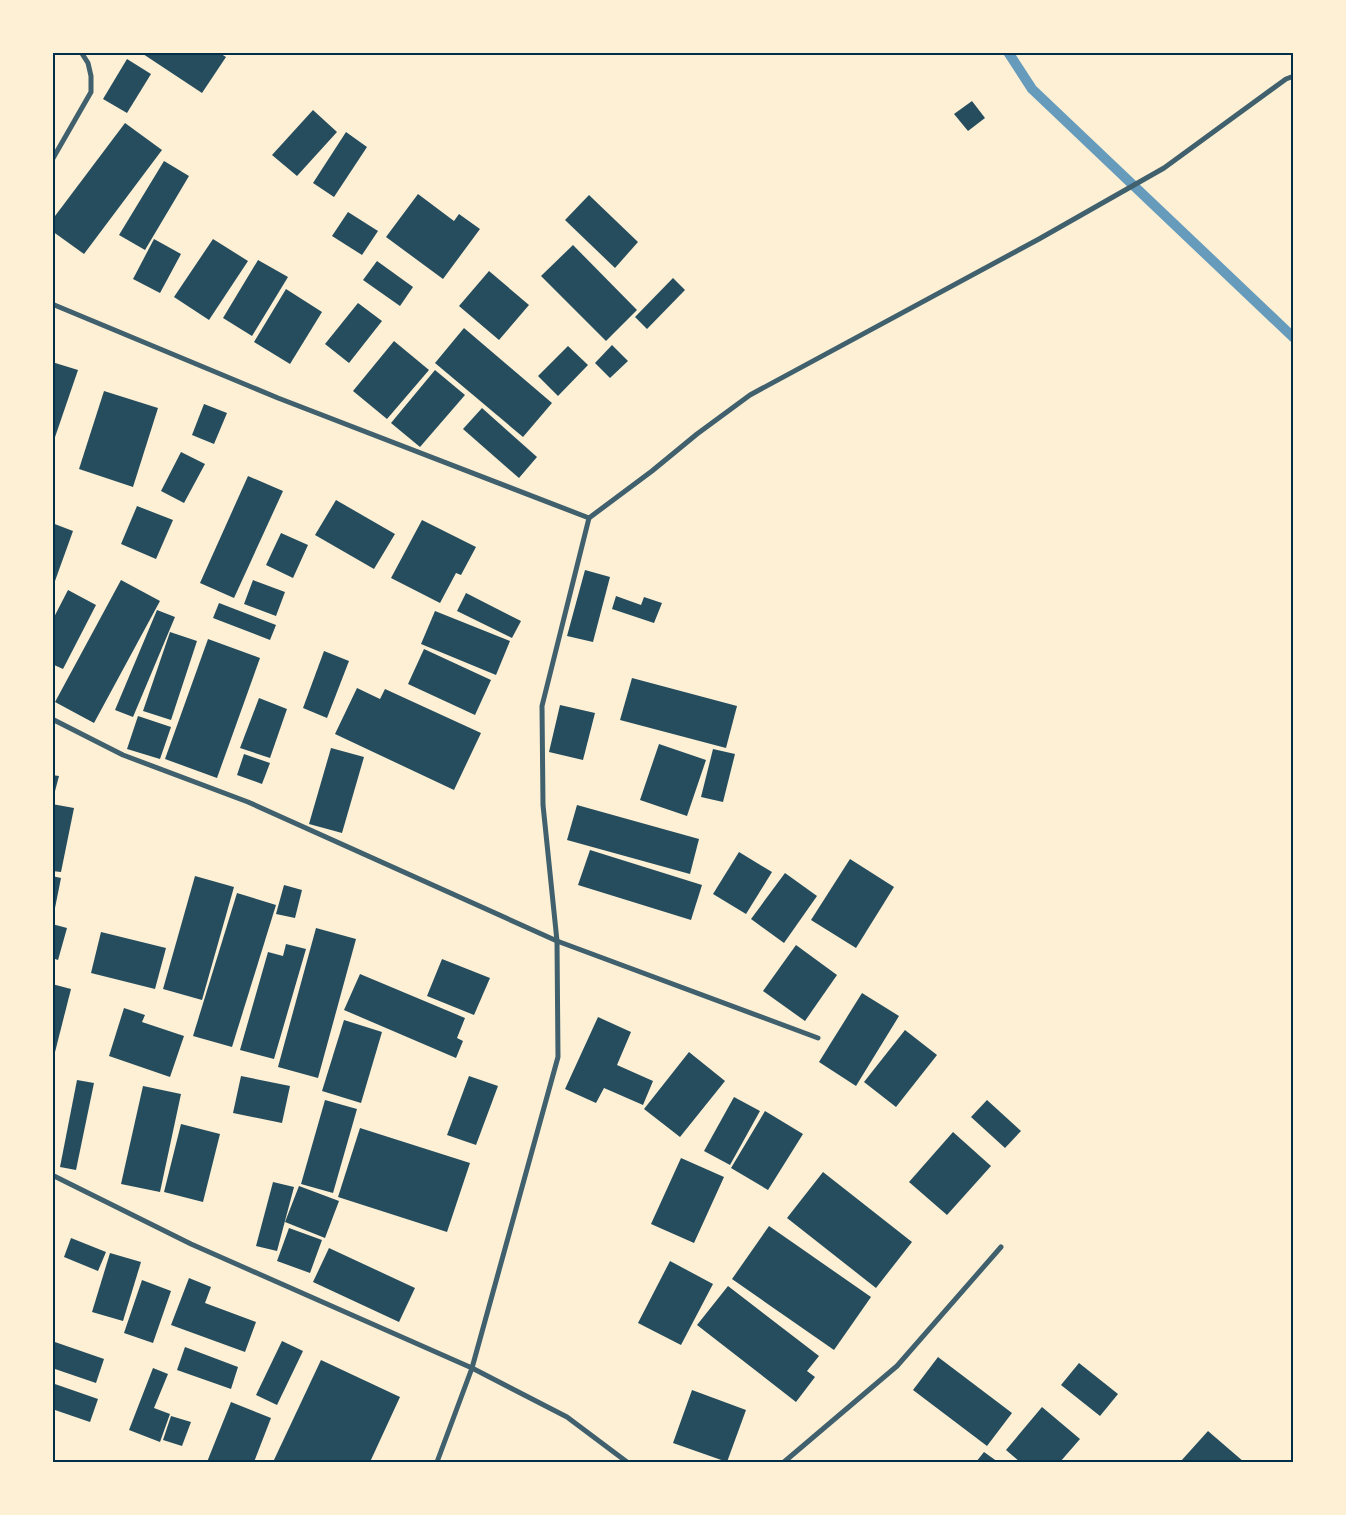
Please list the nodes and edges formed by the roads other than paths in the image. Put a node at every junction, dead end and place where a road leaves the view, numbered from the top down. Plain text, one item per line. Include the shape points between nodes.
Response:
1 (81, 52) edge
2 (1294, 76) edge
3 (52, 160) edge
4 (52, 304) edge
5 (589, 518) junction
6 (52, 719) edge
7 (557, 940) junction
8 (818, 1038) dead end
9 (52, 1175) edge
10 (1001, 1247) dead end
11 (472, 1368) junction
12 (437, 1462) edge
13 (627, 1462) edge
14 (784, 1462) edge

1 - 3 street via 88,63 91,92
2 - 5 street via 1164,168 750,395
4 - 5 street via 278,398
5 - 7 street via 542,706 543,805
6 - 7 street via 123,754 248,802
7 - 8 street
7 - 11 street via 558,1057
9 - 11 street via 191,1244
10 - 14 street via 897,1366
11 - 12 street
11 - 13 street via 567,1417

